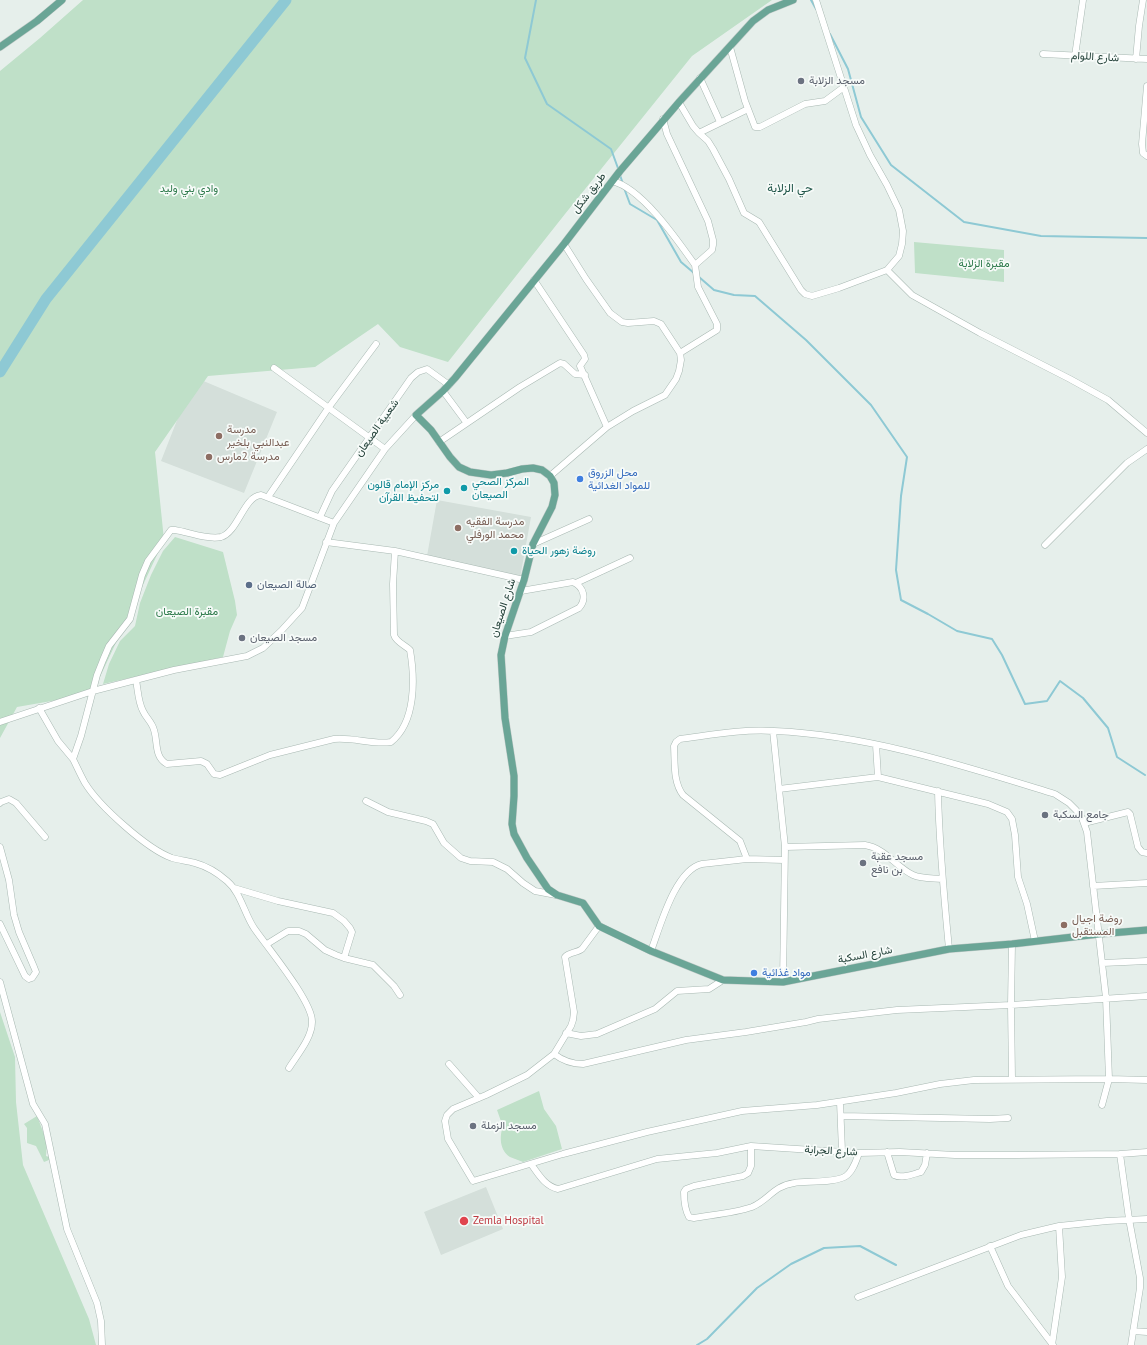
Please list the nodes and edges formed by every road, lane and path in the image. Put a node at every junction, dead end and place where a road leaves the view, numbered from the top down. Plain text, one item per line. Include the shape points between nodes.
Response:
1 (62, 0) edge
2 (793, 0) edge
3 (816, 0) edge
4 (1083, 0) edge
5 (1143, 0) edge
6 (0, 47) edge
7 (730, 47) junction
8 (1044, 54) dead end
9 (1075, 56) junction
10 (1136, 59) junction
11 (1147, 59) edge
12 (700, 78) junction
13 (1147, 86) edge
14 (844, 87) junction
15 (680, 101) junction
16 (748, 109) junction
17 (663, 120) junction
18 (720, 122) junction
19 (699, 133) junction
20 (1147, 156) edge
21 (612, 181) junction
22 (564, 244) junction
23 (695, 265) junction
24 (887, 270) junction
25 (534, 280) junction
26 (376, 344) dead end
27 (680, 353) junction
28 (274, 368) dead end
29 (585, 375) junction
30 (449, 385) junction
31 (443, 391) junction
32 (329, 408) junction
33 (416, 415) junction
34 (466, 422) junction
35 (607, 427) junction
36 (1147, 433) edge
37 (370, 438) junction
38 (438, 442) junction
39 (385, 449) junction
40 (1147, 449) edge
41 (550, 476) junction
42 (268, 497) junction
43 (320, 517) junction
44 (589, 519) dead end
45 (334, 523) junction
46 (326, 542) junction
47 (533, 544) junction
48 (1045, 545) dead end
49 (395, 552) junction
50 (630, 558) dead end
51 (524, 580) junction
52 (576, 583) junction
53 (521, 591) junction
54 (505, 636) junction
55 (136, 680) junction
56 (92, 691) junction
57 (39, 708) junction
58 (0, 722) edge
59 (773, 731) junction
60 (876, 745) junction
61 (73, 759) junction
62 (878, 776) junction
63 (779, 789) junction
64 (938, 791) junction
65 (366, 801) dead end
66 (0, 803) edge
67 (1084, 823) junction
68 (45, 837) dead end
69 (0, 847) edge
70 (784, 847) junction
71 (1147, 853) edge
72 (748, 859) junction
73 (784, 860) junction
74 (942, 879) junction
75 (1147, 883) edge
76 (1092, 886) junction
77 (234, 888) junction
78 (557, 895) junction
79 (0, 924) edge
80 (598, 926) junction
81 (1147, 930) edge
82 (1099, 934) junction
83 (1035, 941) junction
84 (267, 944) junction
85 (1012, 944) junction
86 (949, 949) junction
87 (651, 951) junction
88 (344, 958) junction
89 (1147, 961) edge
90 (1103, 963) junction
91 (723, 980) junction
92 (0, 982) edge
93 (783, 982) junction
94 (400, 995) dead end
95 (1147, 996) edge
96 (1106, 998) junction
97 (1011, 1005) junction
98 (566, 1033) junction
99 (554, 1054) junction
100 (449, 1064) dead end
101 (289, 1068) dead end
102 (1012, 1079) junction
103 (1108, 1079) junction
104 (1147, 1080) edge
105 (479, 1098) junction
106 (840, 1102) junction
107 (1102, 1105) dead end
108 (842, 1116) junction
109 (1008, 1118) dead end
110 (751, 1146) junction
111 (842, 1151) junction
112 (887, 1152) junction
113 (1147, 1152) edge
114 (859, 1153) junction
115 (927, 1153) junction
116 (1120, 1154) junction
117 (531, 1164) junction
118 (1129, 1219) junction
119 (1147, 1219) edge
120 (1059, 1226) junction
121 (990, 1246) junction
122 (1140, 1270) junction
123 (1147, 1271) edge
124 (858, 1297) dead end
125 (1133, 1331) junction
126 (1147, 1332) edge
127 (102, 1345) edge
128 (1053, 1345) edge
129 (1132, 1345) edge

1 - 6 main road
2 - 7 main road, طريق شكل via 760,15
3 - 14 street
4 - 9 street
5 - 10 street
7 - 12 main road, طريق شكل
7 - 16 street
8 - 9 street, شارع اللوام
9 - 10 street, شارع اللوام
10 - 11 street, شارع اللوام
12 - 15 main road, طريق شكل
12 - 18 street
13 - 20 street via 1142,144 1143,152
14 - 16 street via 825,101 800,106 760,128 754,126
14 - 24 street via 862,139 902,220 899,256
15 - 17 main road, طريق شكل
15 - 19 street
16 - 18 street
17 - 21 main road, طريق شكل
17 - 23 street via 667,134 708,221 713,240 712,250
18 - 19 street
19 - 24 street via 713,149 744,213 759,222 805,294 812,296
21 - 22 main road, طريق شكل
21 - 23 street via 621,183 637,194 674,236
22 - 25 main road, طريق شكل
22 - 27 street via 610,312 622,322 654,321 661,324
23 - 27 street via 698,287 717,324 717,330
24 - 36 street via 912,295 980,334 1108,400
25 - 29 street via 584,355 585,359 580,366
25 - 30 main road, طريق شكل
26 - 32 street
27 - 35 street via 679,371 665,395
28 - 32 street
29 - 34 street via 575,374 560,363
29 - 35 street
30 - 31 main road, طريق شكل
30 - 37 street, شعبية الصيعان via 427,369 415,374
31 - 33 main road, طريق شكل
31 - 34 street
32 - 37 street
32 - 42 street
33 - 38 main road via 431,430
33 - 39 street
34 - 38 street
35 - 41 street
37 - 39 street
37 - 43 street, شعبية الصيعان via 332,492
38 - 41 main road via 459,467 470,472 491,475 533,468 542,470
39 - 45 street
40 - 48 street via 1127,463
41 - 47 main road, شارع الصيعان via 554,483 555,495 552,507
42 - 43 street
42 - 56 street via 253,497 231,529 222,536 201,536 171,530 148,561 132,615 110,646
43 - 45 street
44 - 47 street
45 - 46 street
46 - 49 street
46 - 55 street via 302,608 263,648 247,656
47 - 51 main road, شارع الصيعان
49 - 51 street
49 - 55 street via 394,635 396,640 410,650 412,689 406,722 391,742 334,739 270,754 220,775 214,774 207,764 201,761 167,764 160,759 155,732 142,710
50 - 52 street
51 - 53 main road, شارع الصيعان
52 - 53 street
52 - 54 street via 584,595 579,608 531,632
53 - 54 main road, شارع الصيعان
54 - 78 main road, شارع الصيعان via 500,655 505,718 514,776 514,834 548,889
55 - 56 street
56 - 57 street
56 - 61 street
57 - 58 street
57 - 61 street via 58,741
59 - 60 street via 829,735
59 - 63 street
59 - 72 street via 741,731 680,739 674,746 679,790 740,841
60 - 62 street
60 - 67 street via 927,756 1055,794 1076,810
61 - 77 street via 85,784 118,820 157,851 171,858 197,864 227,880
62 - 63 street
62 - 64 street
63 - 70 street
64 - 74 street
64 - 83 street via 988,804 1010,815 1015,835 1018,877
65 - 78 street via 388,812 433,824 444,843 460,858 493,862 507,869 535,891
66 - 68 street via 9,799 16,803
67 - 71 street via 1128,812 1138,847
67 - 76 street
69 - 79 street via 9,880 14,915 36,972 32,978 26,976
70 - 73 street
70 - 74 street via 872,846 911,874
72 - 73 street
72 - 87 street via 695,866 675,888
73 - 93 street
74 - 86 street
75 - 76 street
76 - 82 street
77 - 84 street via 254,927
77 - 88 street via 333,913 344,921 352,932
78 - 80 main road, شارع الصيعان via 583,903
80 - 87 main road, شارع السكبة
80 - 98 street via 579,952 567,954 565,957 574,1012
81 - 82 main road, شارع السكبة
82 - 83 main road, شارع السكبة
82 - 90 street
83 - 85 main road, شارع السكبة
84 - 88 street via 288,931 299,931 325,950
84 - 101 street via 311,1015 312,1030
85 - 86 main road, شارع السكبة
85 - 97 street
86 - 93 main road, شارع السكبة
87 - 91 main road, شارع السكبة
88 - 94 street via 373,965
89 - 90 street
90 - 96 street
91 - 93 main road, شارع السكبة
91 - 98 street via 709,990 677,991 655,1009 597,1034 581,1036
92 - 127 street via 33,1104 45,1124 68,1229 97,1303
95 - 96 street
96 - 97 street
96 - 103 street
97 - 99 street via 897,1010 818,1019 686,1040 583,1064 561,1060
97 - 102 street
98 - 99 street
99 - 105 street via 527,1075
100 - 105 street
102 - 103 street
102 - 106 street via 956,1082
103 - 104 street
103 - 107 street
105 - 117 street via 453,1109 445,1120 448,1139 473,1181
106 - 108 street
106 - 117 street via 732,1112
108 - 109 street
108 - 111 street
110 - 111 street, شارع الجرابة
110 - 114 street via 751,1166 748,1173 686,1189 684,1197 689,1218 751,1207 765,1200 782,1186 793,1183 845,1177 853,1168
110 - 117 street, شارع الجرابة via 717,1153 658,1159 558,1189 543,1181
111 - 114 street, شارع الجرابة
112 - 114 street, شارع الجرابة
112 - 115 street, شارع الجرابة
112 - 115 street via 894,1175 900,1176 921,1172
113 - 116 street, شارع الجرابة
115 - 116 street, شارع الجرابة
116 - 118 street
118 - 119 street
118 - 120 street
118 - 122 street
120 - 121 street via 1021,1234
120 - 128 street via 1062,1277
121 - 124 street
121 - 128 street via 1008,1286
122 - 123 street
122 - 125 street via 1140,1288
125 - 126 street
125 - 129 street

